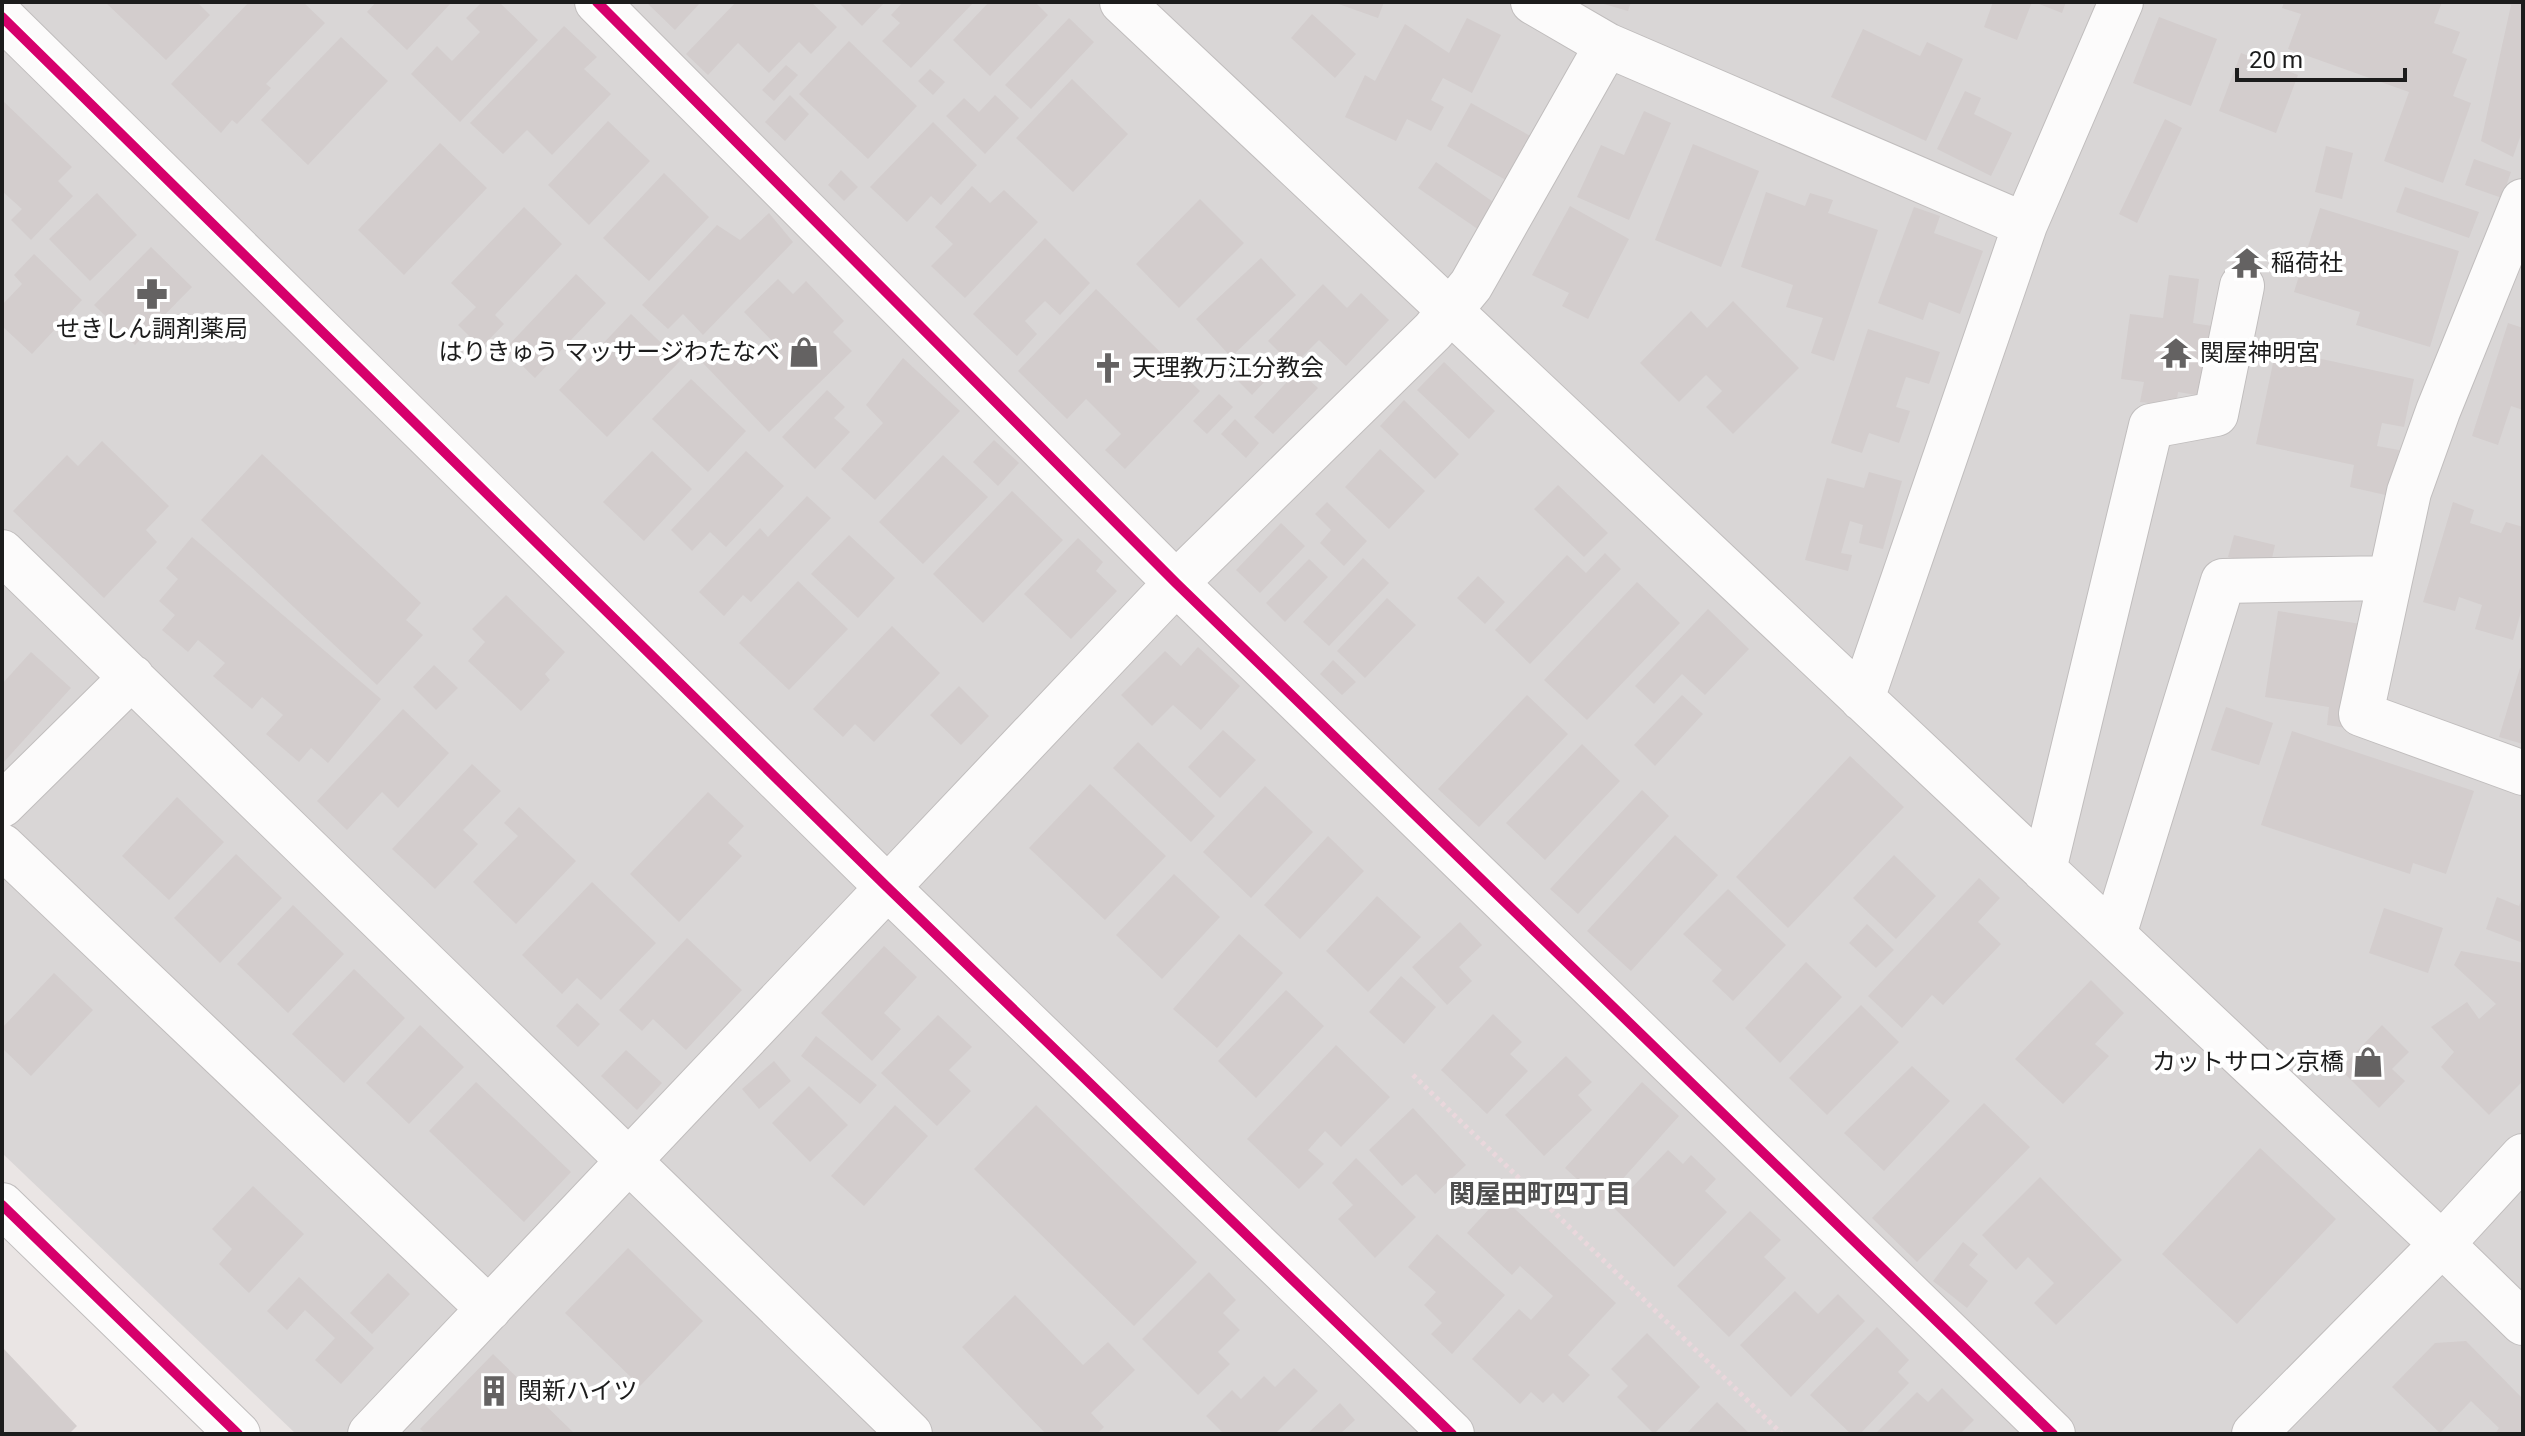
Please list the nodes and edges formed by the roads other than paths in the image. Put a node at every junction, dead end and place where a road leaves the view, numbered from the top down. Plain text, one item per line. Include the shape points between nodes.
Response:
1 (597, 2) edge
2 (1122, 2) edge
3 (1533, 2) edge
4 (2121, 2) edge
5 (2, 17) edge
6 (1607, 45) junction
7 (2523, 201) edge
8 (2025, 225) junction
9 (2242, 286) dead end
10 (1449, 312) junction
11 (2, 552) edge
12 (2390, 578) junction
13 (1176, 583) junction
14 (132, 677) junction
15 (1862, 699) junction
16 (2523, 773) edge
17 (2, 805) edge
18 (2, 846) edge
19 (2044, 870) junction
20 (887, 887) junction
21 (2114, 935) junction
22 (2523, 1156) edge
23 (629, 1160) junction
24 (2, 1205) edge
25 (2442, 1244) junction
26 (489, 1309) junction
27 (2523, 1323) edge
28 (238, 1434) edge
29 (370, 1434) edge
30 (910, 1434) edge
31 (1452, 1434) edge
32 (2053, 1434) edge
33 (2254, 1434) edge

1 - 13 street
2 - 10 street
3 - 6 street
4 - 8 street
5 - 20 street
6 - 8 street
6 - 10 street via 1471,285
7 - 12 street via 2423,452
8 - 15 street
9 - 19 street via 2216,414 2151,426
10 - 13 street
10 - 15 street
11 - 14 street
12 - 16 street via 2361,714
12 - 21 street via 2223,581
13 - 20 street
13 - 32 street
14 - 17 street
14 - 23 street
15 - 19 street
18 - 26 street
19 - 21 street
20 - 23 street
20 - 31 street
21 - 25 street
22 - 25 street
23 - 26 street
23 - 30 street
24 - 28 street
25 - 27 street
25 - 33 street
26 - 29 street

